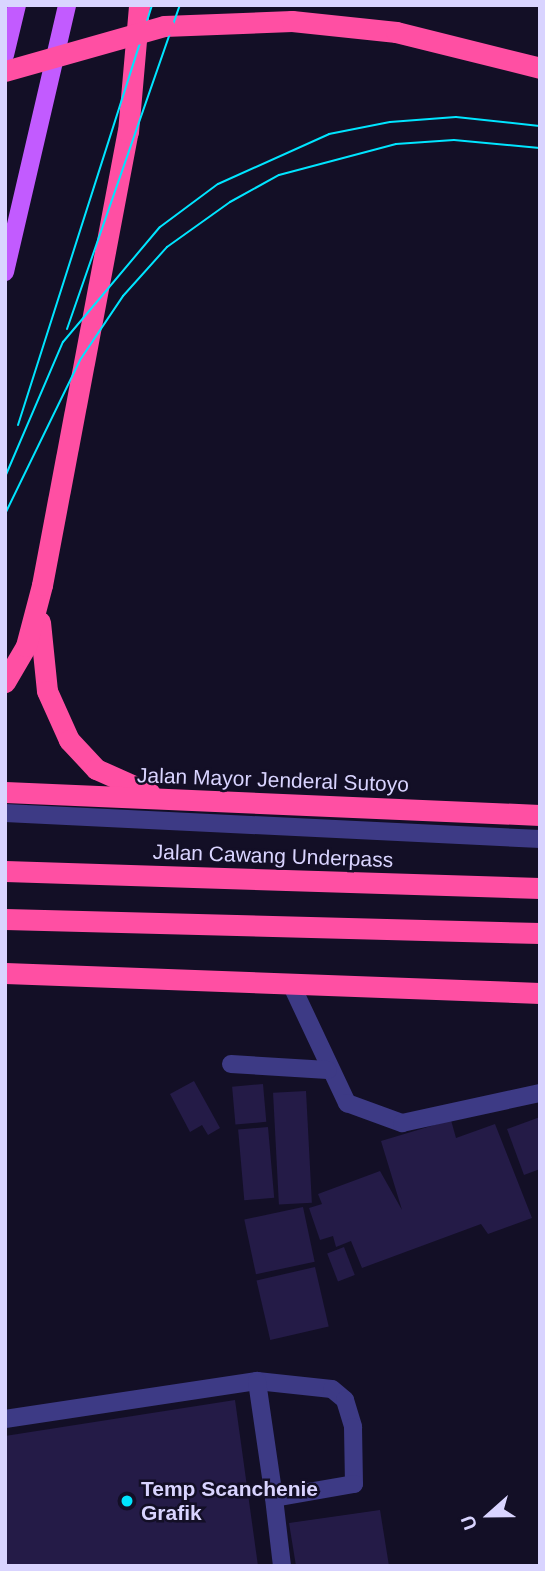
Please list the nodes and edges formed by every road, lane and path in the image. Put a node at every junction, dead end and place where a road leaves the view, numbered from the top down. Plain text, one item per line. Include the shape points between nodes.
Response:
1 (17, 5) edge
2 (67, 5) edge
3 (139, 5) edge
4 (5, 55) edge
5 (540, 68) edge
6 (5, 71) edge
7 (5, 272) edge
8 (41, 585) junction
9 (5, 682) edge
10 (5, 792) edge
11 (180, 803) junction
12 (5, 813) edge
13 (540, 815) edge
14 (540, 839) edge
15 (5, 871) edge
16 (540, 888) edge
17 (5, 919) edge
18 (540, 933) edge
19 (5, 973) edge
20 (291, 984) junction
21 (540, 993) edge
22 (231, 1064) dead end
23 (328, 1070) junction
24 (540, 1093) edge
25 (257, 1381) junction
26 (5, 1419) edge
27 (274, 1498) junction
28 (282, 1566) edge

1 - 4 main road
2 - 7 main road
3 - 8 highway via 128,132
5 - 6 highway, bridge via 396,32 292,21 164,26
8 - 9 highway via 26,646
8 - 11 highway via 41,663 69,740 109,777
10 - 11 highway, Jalan Mayor Jenderal Sutoyo
11 - 13 highway, Jalan Mayor Jenderal Sutoyo
12 - 14 lane
15 - 16 highway, Jalan Cawang Underpass
17 - 18 highway
19 - 20 highway
20 - 21 highway
20 - 23 lane
22 - 23 lane
23 - 24 lane via 347,1103 392,1122
25 - 26 lane
25 - 27 lane
25 - 27 lane via 332,1388 345,1399 354,1427 354,1484
27 - 28 lane

